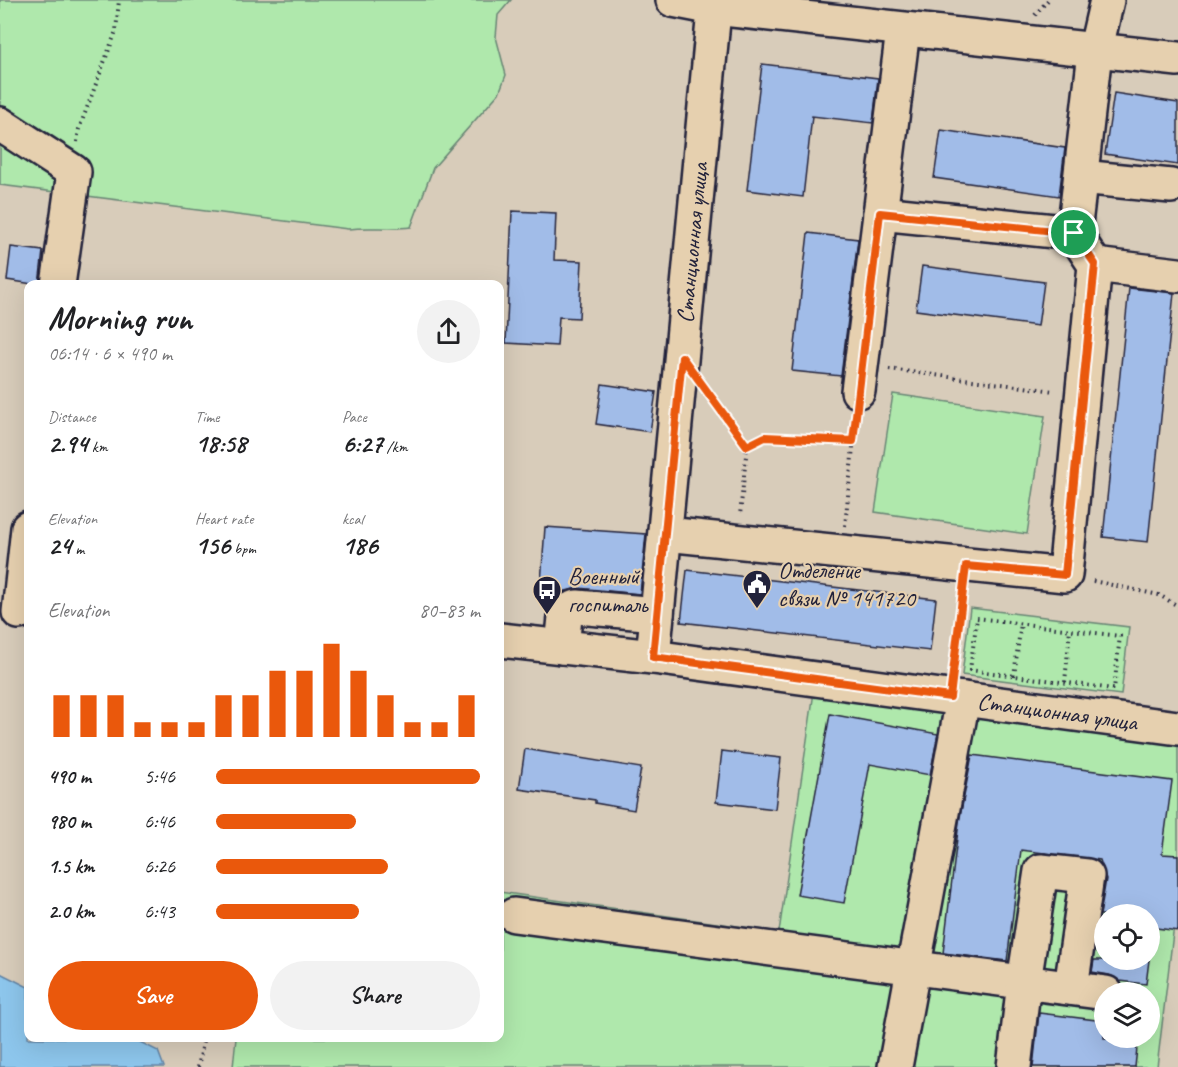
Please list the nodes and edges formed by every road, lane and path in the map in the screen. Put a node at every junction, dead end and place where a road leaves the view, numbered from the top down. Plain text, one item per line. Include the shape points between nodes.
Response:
1 (119, 0) edge
2 (673, 0) edge
3 (1107, 0) edge
4 (715, 4) edge
5 (903, 30) junction
6 (1095, 52) junction
7 (1178, 59) edge
8 (0, 124) edge
9 (74, 172) junction
10 (1081, 177) junction
11 (1171, 186) dead end
12 (880, 213) junction
13 (1074, 233) junction
14 (1095, 264) junction
15 (1178, 275) edge
16 (59, 280) edge
17 (682, 357) junction
18 (860, 378) junction
19 (1083, 395) junction
20 (853, 441) junction
21 (747, 446) junction
22 (666, 534) junction
23 (738, 540) junction
24 (842, 550) junction
25 (24, 556) edge
26 (966, 566) junction
27 (1065, 575) junction
28 (1178, 606) edge
29 (16, 612) edge
30 (657, 615) junction
31 (1021, 623) junction
32 (1070, 630) junction
33 (504, 640) edge
34 (562, 647) junction
35 (653, 657) junction
36 (1014, 676) junction
37 (1065, 682) junction
38 (956, 698) junction
39 (1178, 728) edge
40 (514, 915) dead end
41 (914, 966) junction
42 (1023, 982) junction
43 (1071, 988) junction
44 (1094, 991) edge
45 (203, 1042) edge
46 (198, 1067) edge
47 (895, 1067) edge
48 (1014, 1067) edge

1 - 9 path via 116,31 79,129
2 - 4 street
3 - 6 street
4 - 5 street
4 - 17 street, Станционная улица
5 - 6 street
5 - 12 street
6 - 7 street
6 - 10 street
8 - 9 street
9 - 16 street
10 - 11 street
10 - 13 street
12 - 13 street
12 - 18 street
13 - 14 street
14 - 15 street
14 - 19 street
17 - 21 path
17 - 22 street, Станционная улица
18 - 19 path
18 - 20 path
19 - 27 street
20 - 21 path via 765,437
20 - 24 path
21 - 23 path
22 - 23 street
22 - 30 street, Станционная улица
23 - 24 street
24 - 26 street
25 - 29 street
26 - 27 street
26 - 38 path
27 - 28 path via 1159,595
30 - 34 street via 577,607 565,617
30 - 35 street, Станционная улица
31 - 32 path
31 - 36 path
31 - 36 path via 977,618 970,670
32 - 37 path
32 - 37 path via 1120,636 1114,688
33 - 34 street, Станционная улица
34 - 35 street, Станционная улица
35 - 38 street, Станционная улица
36 - 37 path
38 - 39 street, Станционная улица
38 - 41 street
40 - 41 street
41 - 42 street
41 - 47 street
42 - 43 street
42 - 43 street via 1041,871 1087,876
42 - 48 street
43 - 44 street
45 - 46 path

